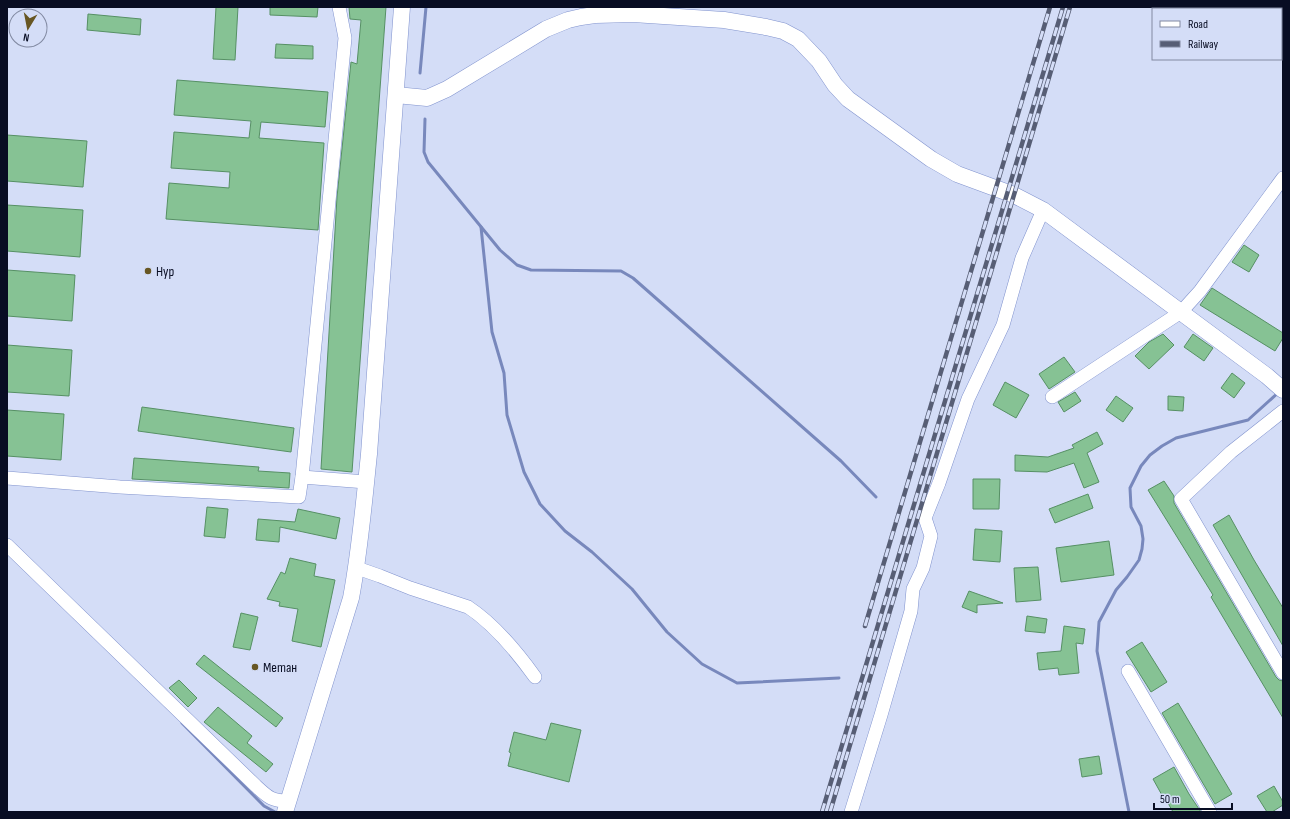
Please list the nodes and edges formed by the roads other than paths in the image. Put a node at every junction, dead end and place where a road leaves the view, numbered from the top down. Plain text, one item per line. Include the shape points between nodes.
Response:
1 (339, 7) edge
2 (402, 7) edge
3 (396, 95) junction
4 (427, 98) junction
5 (394, 123) junction
6 (1283, 178) edge
7 (1043, 210) junction
8 (1181, 312) junction
9 (1283, 390) edge
10 (1052, 397) dead end
11 (1283, 411) edge
12 (302, 477) junction
13 (7, 478) edge
14 (366, 482) junction
15 (7, 545) edge
16 (357, 568) junction
17 (1128, 671) dead end
18 (1283, 673) edge
19 (536, 677) dead end
20 (287, 806) edge
21 (851, 812) edge
22 (1210, 812) edge

1 - 12 street via 345,38
2 - 3 main road
3 - 4 main road
3 - 5 main road
4 - 5 main road via 404,108
4 - 7 main road via 447,89 546,29 568,20 595,14 724,20 766,27 783,31 798,39 819,61 848,99 931,159 957,174 1014,195
5 - 14 main road
6 - 8 street via 1200,291
7 - 8 main road
7 - 21 street via 1022,258 1003,325 968,399 925,518 931,536 923,568 913,589 911,611
8 - 9 main road
8 - 10 street
11 - 18 street via 1231,452 1181,499
12 - 13 street via 298,497
12 - 14 street
14 - 16 main road
15 - 20 street via 256,786 269,798
16 - 19 street via 416,591 468,607 503,638
16 - 20 main road via 351,598
17 - 22 street

